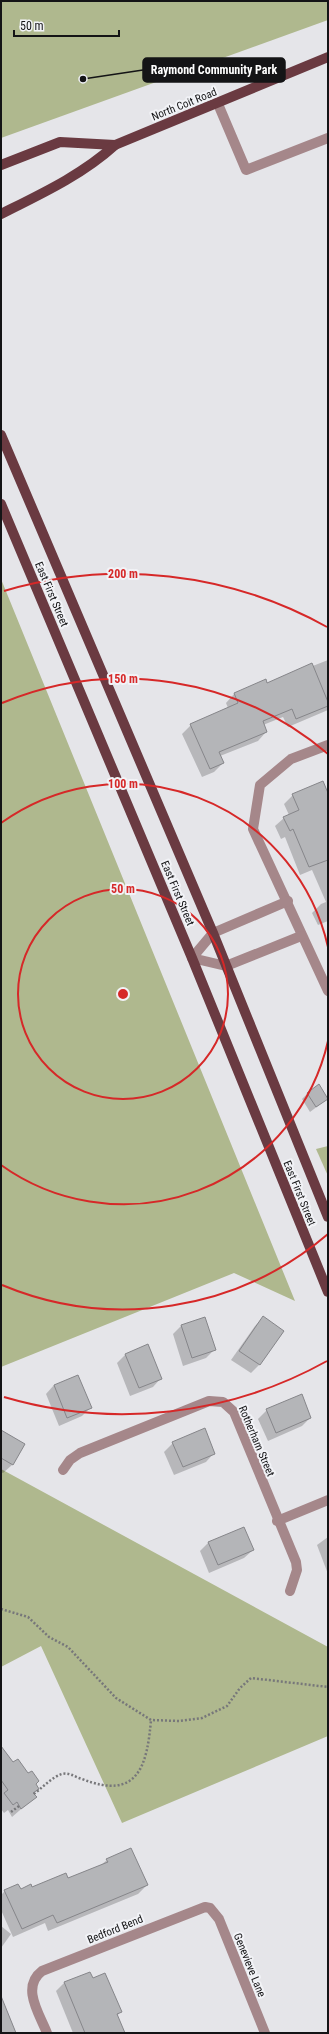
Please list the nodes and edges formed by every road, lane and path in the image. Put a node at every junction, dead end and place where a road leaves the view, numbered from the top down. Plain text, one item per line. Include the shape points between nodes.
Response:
1 (328, 57) edge
2 (218, 104) junction
3 (328, 138) edge
4 (115, 145) junction
5 (1, 165) edge
6 (1, 214) edge
7 (1, 435) edge
8 (1, 504) edge
9 (328, 745) edge
10 (288, 901) junction
11 (213, 933) junction
12 (301, 936) junction
13 (192, 958) junction
14 (226, 966) junction
15 (328, 991) edge
16 (328, 1217) edge
17 (328, 1292) edge
18 (63, 1470) dead end
19 (328, 1500) edge
20 (277, 1521) junction
21 (290, 1591) dead end
22 (1, 1609) edge
23 (328, 1687) edge
24 (151, 1720) junction
25 (34, 1794) dead end
26 (19, 1806) dead end
27 (11, 1812) dead end
28 (210, 1908) joint
29 (47, 2033) edge
30 (265, 2033) edge

1 - 2 main road, North Coit Road
2 - 3 street via 246,170
2 - 4 main road, North Coit Road
4 - 5 main road, North Coit Road via 60,142
4 - 6 main road, North Coit Road via 99,160 46,192
7 - 11 main road, East First Street
8 - 13 main road, East First Street
9 - 10 street via 290,759 260,785 253,829
10 - 11 street
10 - 12 street
11 - 13 street
11 - 14 main road, East First Street
12 - 14 street
12 - 15 street
13 - 14 street
13 - 17 main road, East First Street
14 - 16 main road, East First Street
18 - 20 street, Rotherham Street via 70,1460 80,1453 216,1400 223,1402 234,1412
19 - 20 street
20 - 21 street, Rotherham Street via 296,1562 297,1570
22 - 24 path via 28,1617 49,1637 68,1647 116,1698
23 - 24 path via 251,1678 227,1706 202,1718 179,1721
24 - 25 path via 148,1750 142,1768 126,1784 109,1787 73,1774 62,1774
26 - 27 path
28 - 29 street, Bedford Bend via 199,1908 42,1971 32,1981 31,1995
28 - 30 street, Genevieve Lane via 219,1919

